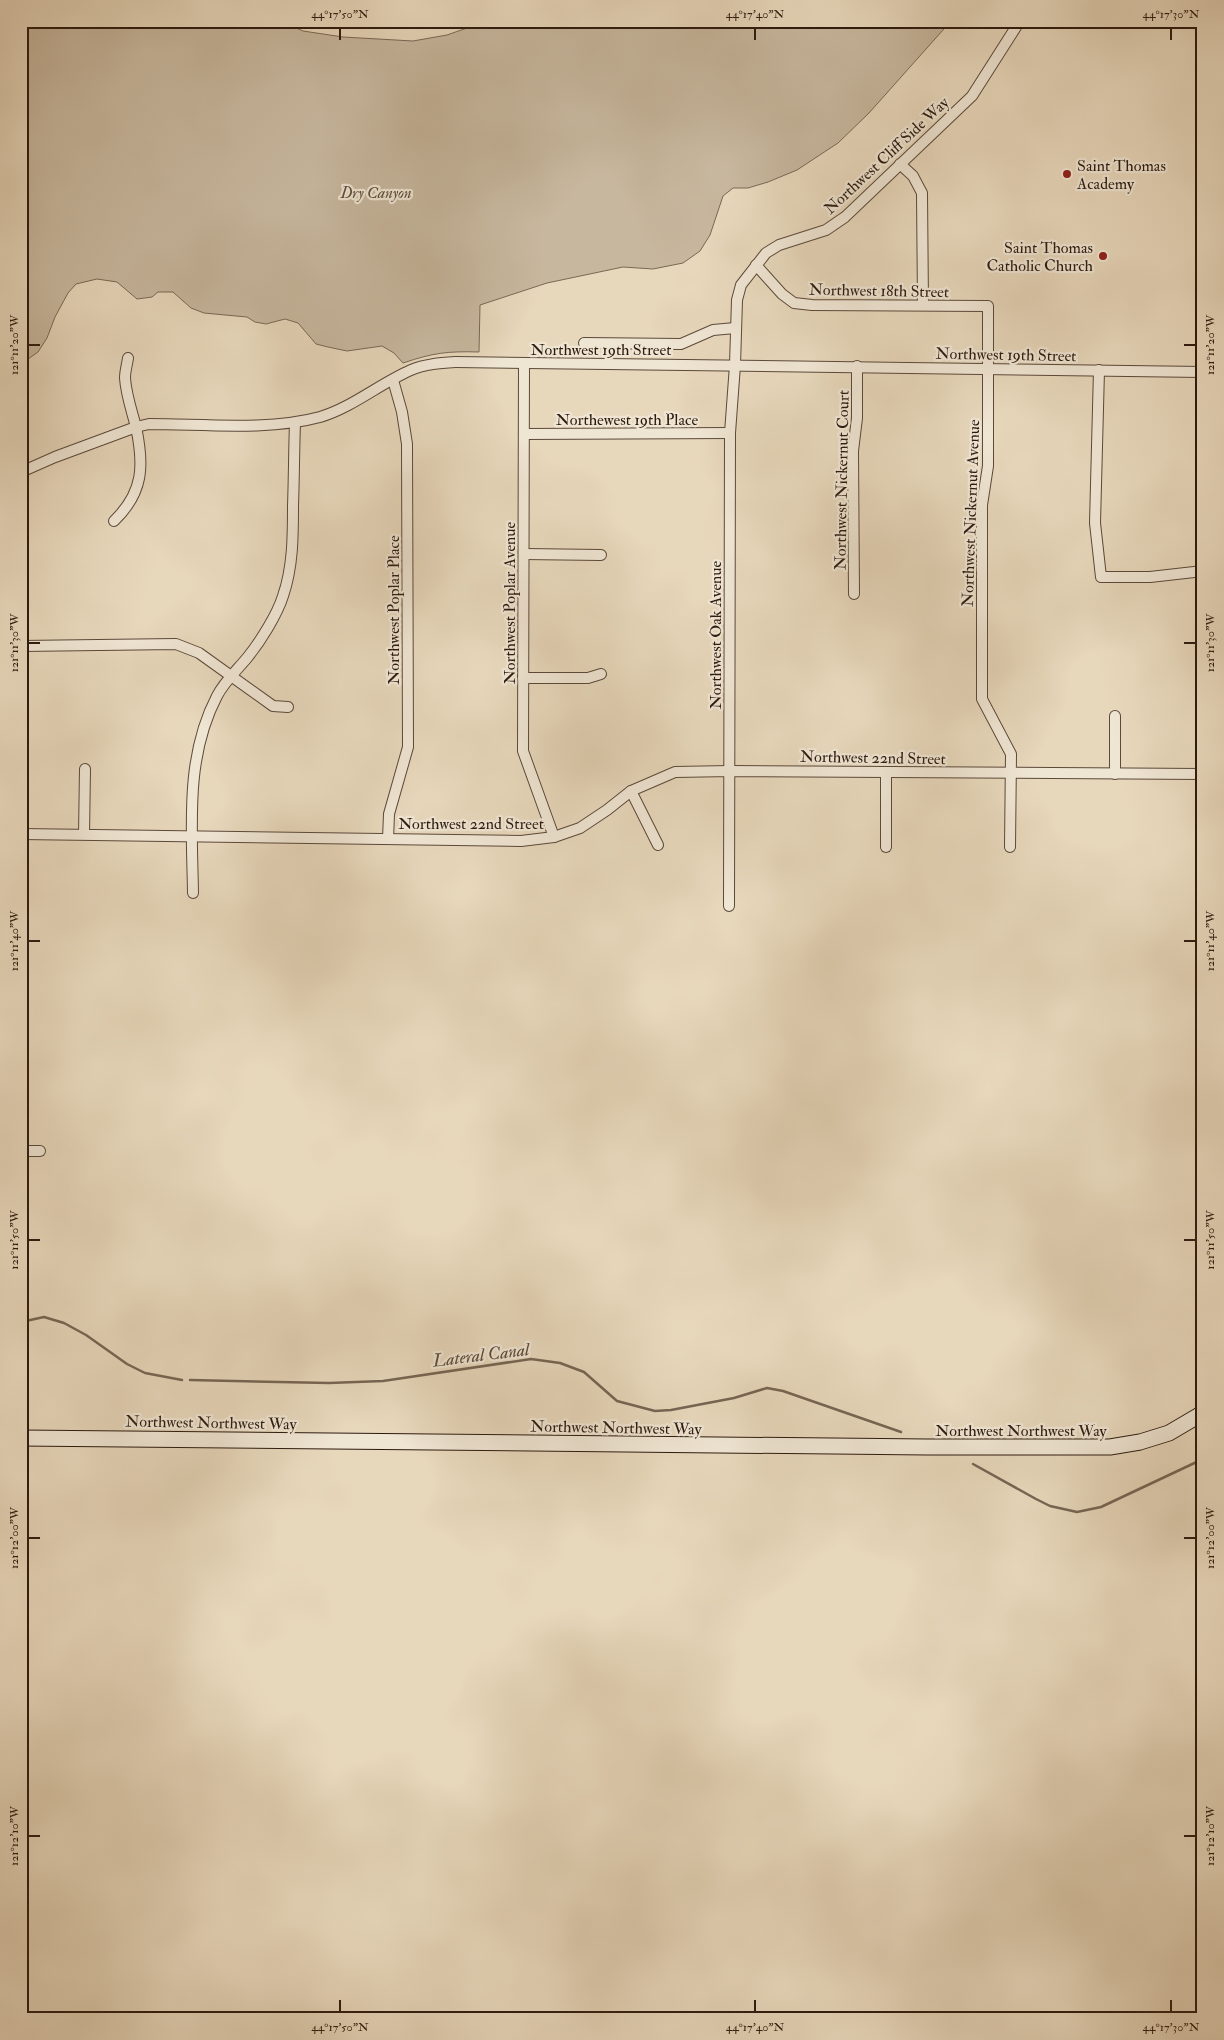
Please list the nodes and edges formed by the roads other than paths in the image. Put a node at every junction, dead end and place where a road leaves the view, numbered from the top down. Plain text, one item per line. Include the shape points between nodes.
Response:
1 (1018, 21) edge
2 (900, 164) junction
3 (756, 264) junction
4 (923, 305) junction
5 (988, 306) joint
6 (735, 328) junction
7 (584, 343) dead end
8 (128, 358) dead end
9 (524, 363) junction
10 (735, 365) junction
11 (857, 366) junction
12 (988, 369) junction
13 (1099, 370) junction
14 (1203, 372) edge
15 (393, 380) junction
16 (294, 423) junction
17 (136, 427) junction
18 (730, 433) junction
19 (524, 434) junction
20 (21, 472) edge
21 (114, 521) dead end
22 (524, 554) junction
23 (601, 555) dead end
24 (1203, 571) edge
25 (854, 594) dead end
26 (21, 646) edge
27 (601, 674) dead end
28 (232, 675) junction
29 (523, 678) junction
30 (288, 707) dead end
31 (1115, 716) dead end
32 (85, 768) dead end
33 (730, 771) junction
34 (886, 772) junction
35 (1010, 774) junction
36 (1115, 774) junction
37 (1203, 774) edge
38 (631, 790) junction
39 (21, 834) edge
40 (84, 834) junction
41 (193, 836) junction
42 (554, 837) junction
43 (388, 839) junction
44 (658, 845) dead end
45 (886, 847) dead end
46 (1010, 847) dead end
47 (193, 893) dead end
48 (728, 906) dead end
49 (40, 1150) dead end
50 (21, 1151) edge
51 (1203, 1413) edge
52 (21, 1438) edge

1 - 2 street, Northwest Cliff Side Way via 972,96
2 - 3 street, Northwest Cliff Side Way via 826,230 779,246
2 - 4 street via 913,176 922,193
3 - 4 street, Northwest 18th Street via 794,303
3 - 6 street, Northwest Cliff Side Way via 741,285
4 - 5 street, Northwest 18th Street
5 - 12 street, Northwest Nickernut Avenue
6 - 7 street via 713,330 681,344
6 - 10 street, Northwest Cliff Side Way
8 - 17 street via 125,376
9 - 10 street, Northwest 19th Street
9 - 15 street, Northwest 19th Street via 432,364
9 - 19 street, Northwest Poplar Avenue
10 - 11 street, Northwest 19th Street
10 - 18 street, Northwest Oak Avenue
11 - 12 street, Northwest 19th Street
11 - 25 street, Northwest Nickernut Court
12 - 13 street, Northwest 19th Street
12 - 35 street, Northwest Nickernut Avenue via 988,466 982,505 982,699 1011,754
13 - 14 street, Northwest 19th Street
13 - 24 street via 1095,523 1101,578
15 - 16 street, Northwest 19th Street via 347,406
15 - 43 street, Northwest Poplar Place via 407,444 408,747 389,814
16 - 17 street, Northwest 19th Street via 149,424
16 - 28 street via 293,544 283,597 249,656
17 - 20 street, Northwest 19th Street
17 - 21 street via 141,474 125,511
18 - 19 street, Northewest 19th Place
18 - 33 street, Northwest Oak Avenue
19 - 22 street, Northwest Poplar Avenue
22 - 23 street
22 - 29 street, Northwest Poplar Avenue
26 - 28 street via 176,644 200,653
27 - 29 street via 588,678
28 - 30 street via 273,706
28 - 41 street via 218,695 198,747 193,778
29 - 42 street, Northwest Poplar Avenue via 523,751
31 - 36 street
32 - 40 street
33 - 34 street, Northwest 22nd Street
33 - 38 street, Northwest 22nd Street via 675,772
33 - 48 street, Northwest Oak Avenue
34 - 35 street, Northwest 22nd Street
34 - 45 street
35 - 36 street, Northwest 22nd Street
35 - 46 street, Northwest Nickernut Avenue
36 - 37 street, Northwest 22nd Street
38 - 42 street, Northwest 22nd Street via 580,828
38 - 44 street
39 - 40 street, Northwest 22nd Street
40 - 41 street, Northwest 22nd Street
41 - 43 street, Northwest 22nd Street
41 - 47 street
42 - 43 street, Northwest 22nd Street via 521,841
49 - 50 street
51 - 52 street, Northwest Northwest Way via 1168,1432 1140,1442 1110,1447

